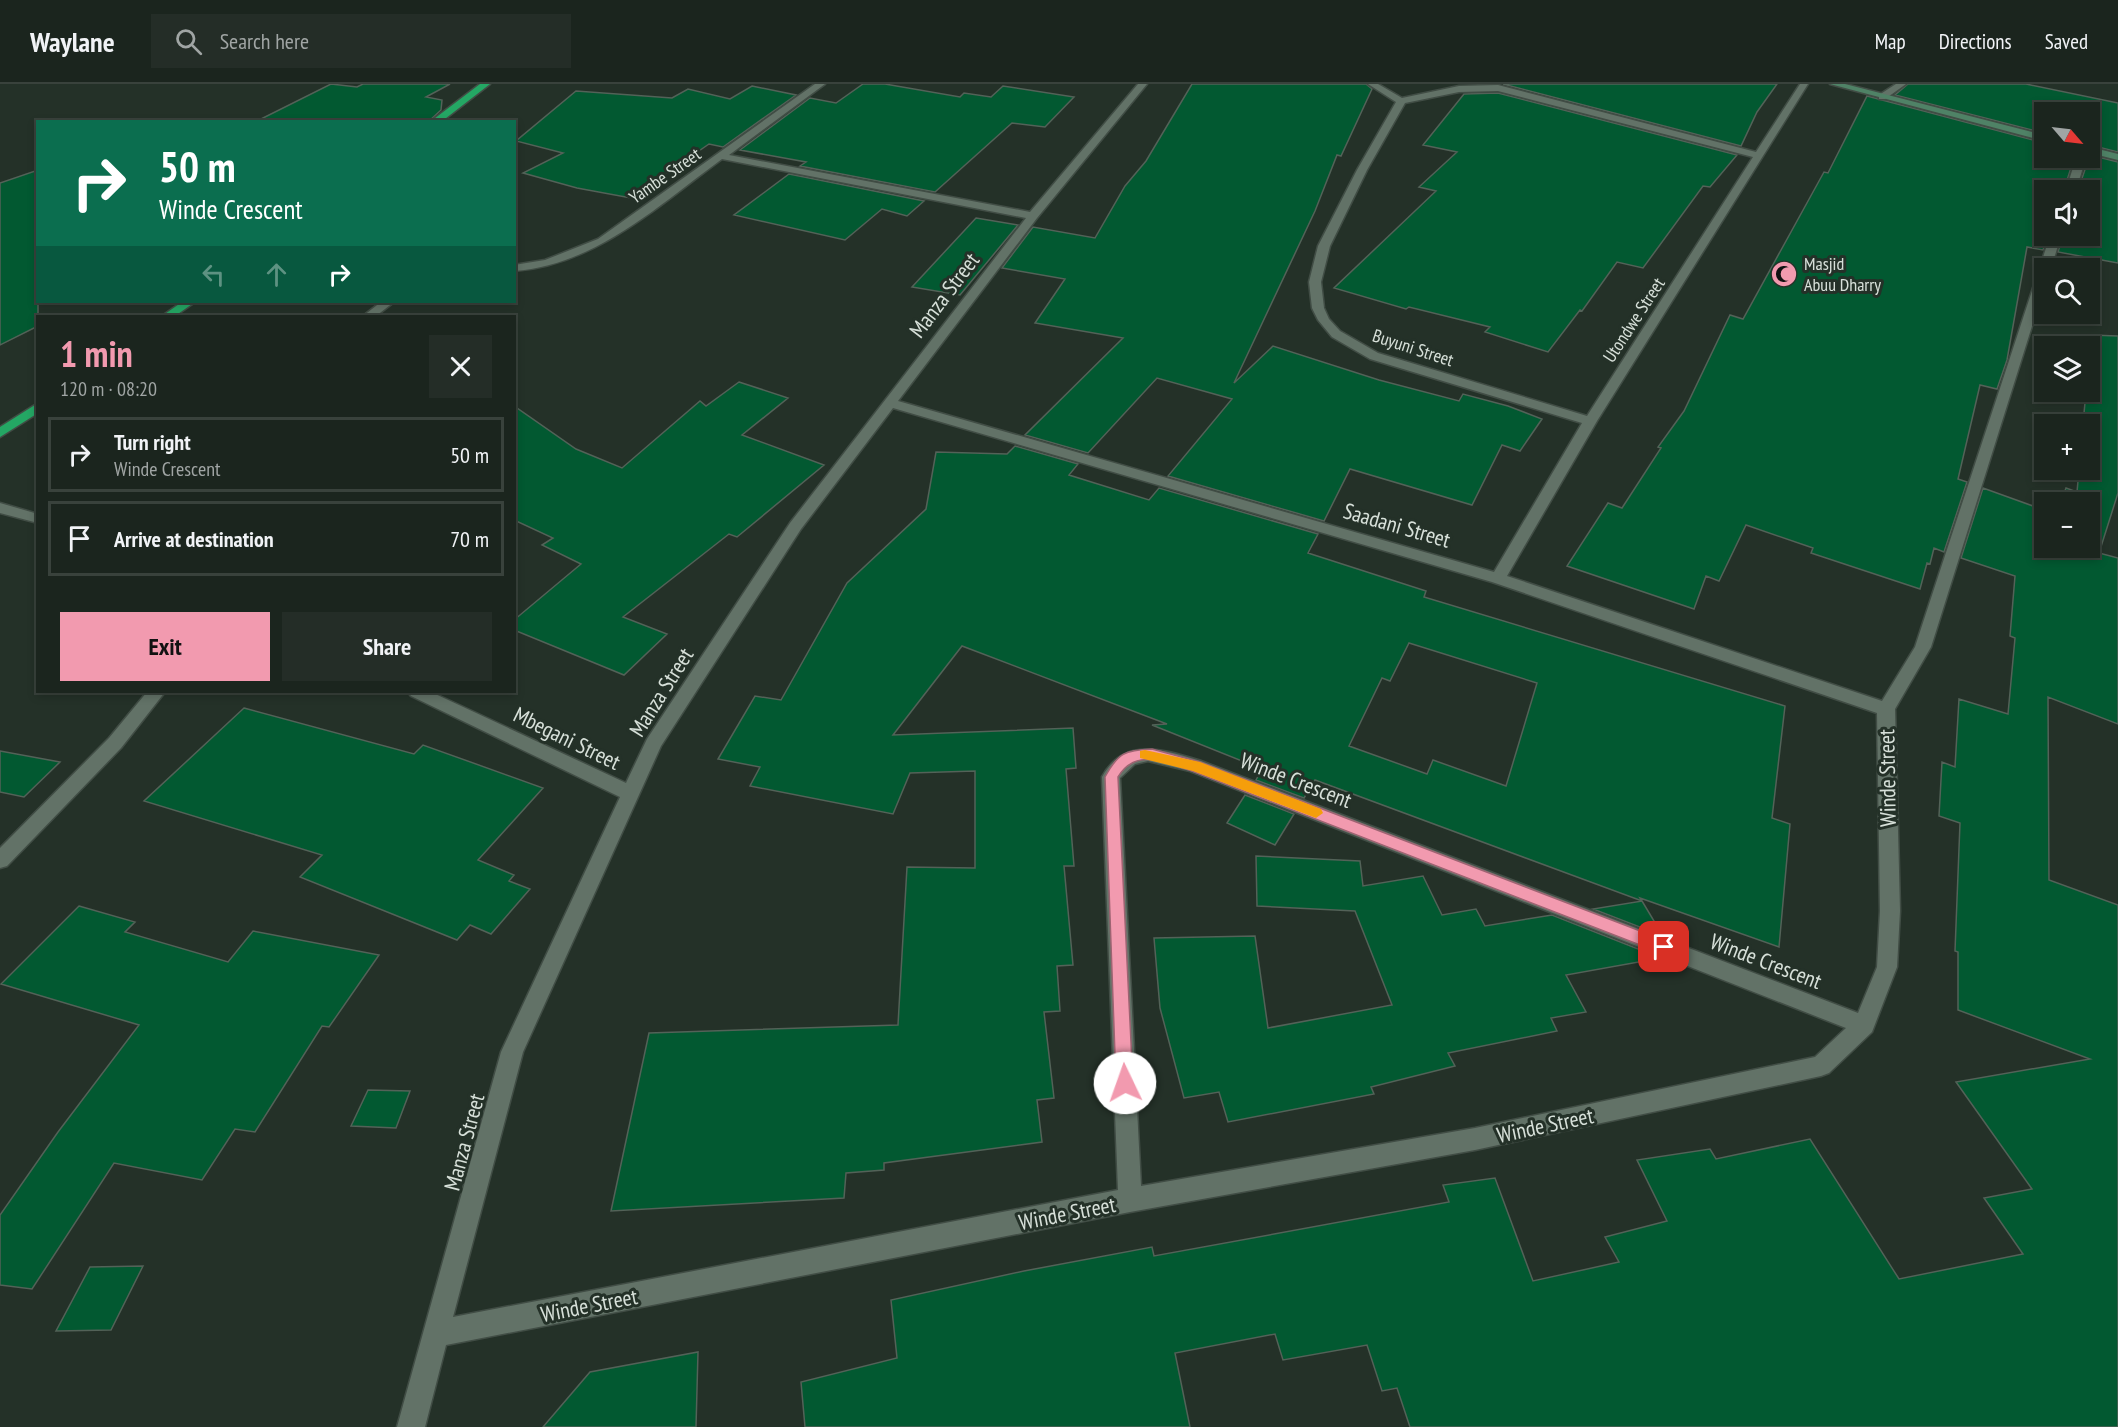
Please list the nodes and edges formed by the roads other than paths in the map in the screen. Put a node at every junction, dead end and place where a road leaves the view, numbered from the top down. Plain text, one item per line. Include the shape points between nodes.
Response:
1 (486, 84) edge
2 (821, 84) edge
3 (1143, 84) edge
4 (1372, 84) edge
5 (1804, 84) edge
6 (1834, 84) edge
7 (1902, 84) edge
8 (1882, 97) junction
9 (1401, 101) junction
10 (437, 120) edge
11 (2034, 135) edge
12 (2100, 152) edge
13 (721, 156) junction
14 (1760, 156) junction
15 (2118, 157) edge
16 (1033, 216) junction
17 (516, 268) edge
18 (188, 303) edge
19 (387, 303) edge
20 (2034, 304) edge
21 (170, 315) edge
22 (370, 315) edge
23 (890, 403) junction
24 (36, 408) edge
25 (1590, 421) junction
26 (0, 433) edge
27 (0, 508) edge
28 (36, 518) edge
29 (1498, 578) junction
30 (155, 693) edge
31 (419, 693) edge
32 (1886, 709) junction
33 (631, 794) junction
34 (0, 860) edge
35 (1864, 1025) junction
36 (1130, 1200) junction
37 (434, 1334) junction
38 (411, 1427) edge

1 - 10 highway
2 - 13 street, Yambe Street
3 - 16 street, Manza Street
4 - 9 street
5 - 14 street, Utondwe Street
6 - 8 street
7 - 8 street
8 - 11 street
9 - 14 street via 1459,89 1498,88
9 - 25 street, Buyuni Street via 1324,246 1315,282 1318,308 1324,320 1336,334 1374,356
12 - 15 street
13 - 16 street
13 - 17 street, Yambe Street via 602,241 568,257 531,268
14 - 25 street, Utondwe Street
16 - 23 street, Manza Street
18 - 21 highway
19 - 22 street
20 - 32 street, Winde Street via 1923,647
23 - 29 street, Saadani Street
23 - 33 street, Manza Street via 789,535 653,744
24 - 26 highway
25 - 29 street, Utondwe Street
27 - 28 street
29 - 32 street, Saadani Street
30 - 34 street via 115,743
31 - 33 street, Mbegani Street
32 - 35 street, Winde Street via 1890,911 1887,967
33 - 37 street, Manza Street via 512,1052
35 - 36 street, Winde Street via 1821,1066 1475,1139
35 - 36 street, Winde Crescent via 1195,766 1152,754 1131,755 1112,777
36 - 37 street, Winde Street
37 - 38 street, Manza Street

